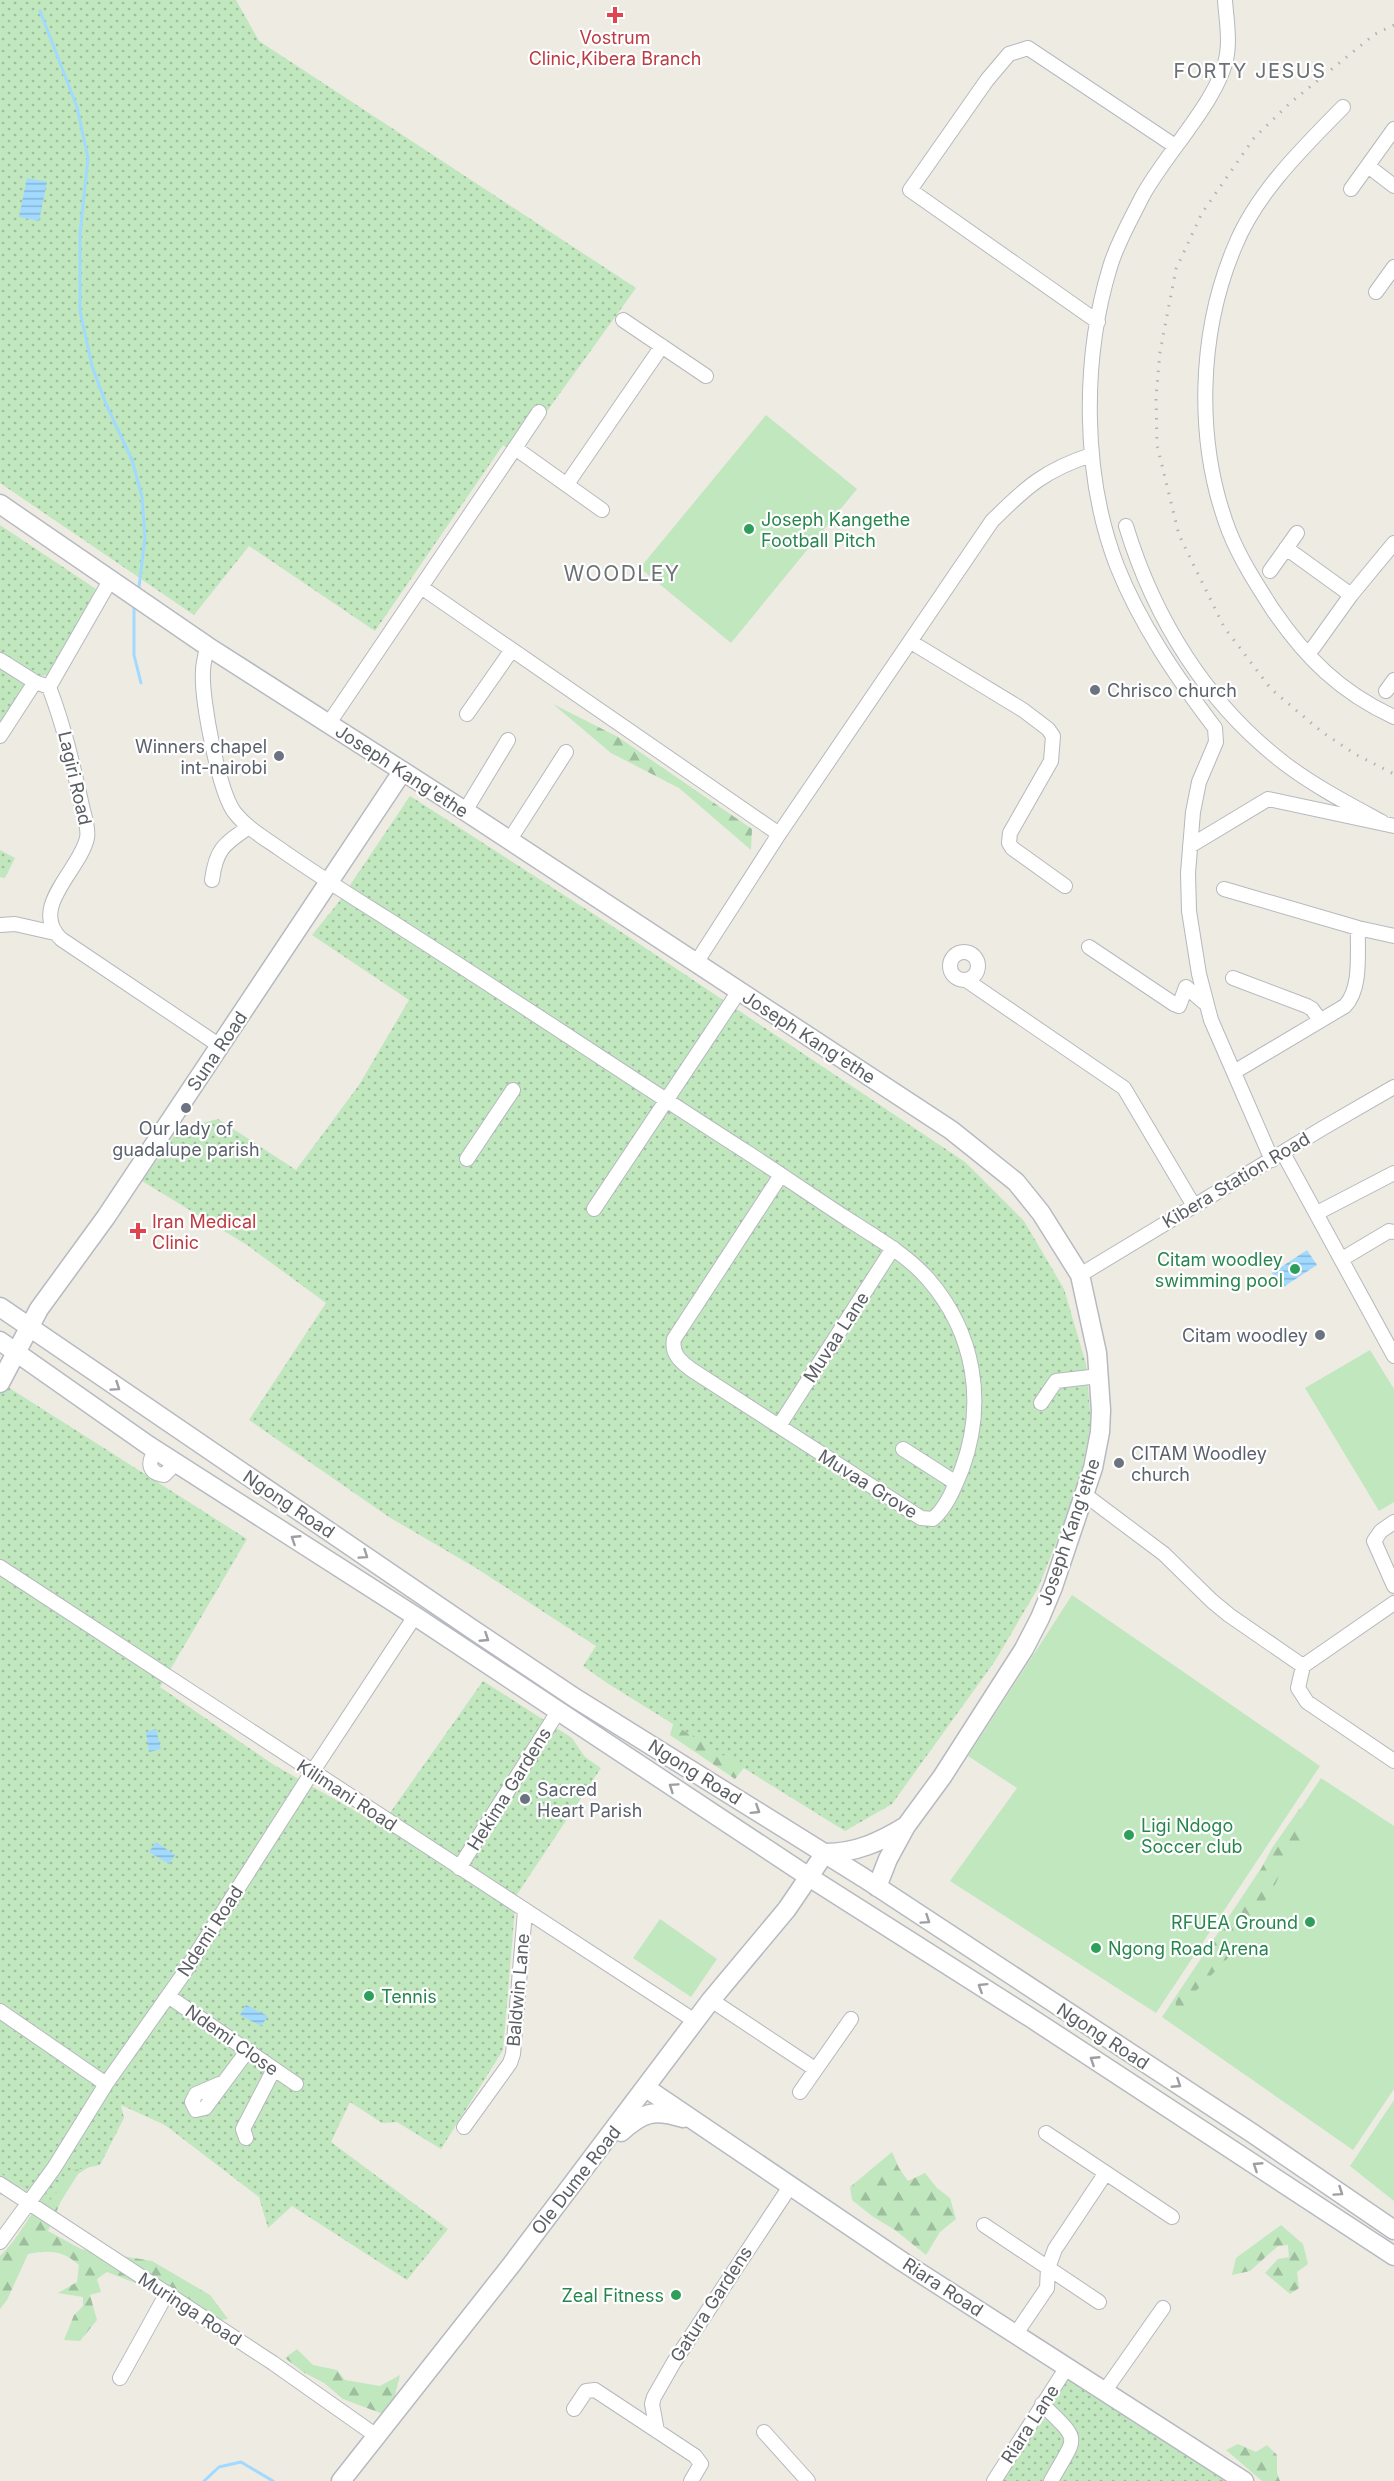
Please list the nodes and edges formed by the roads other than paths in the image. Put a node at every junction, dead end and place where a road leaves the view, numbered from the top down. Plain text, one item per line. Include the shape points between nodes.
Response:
1 (1225, 0) edge
2 (1343, 107) dead end
3 (1394, 129) edge
4 (1174, 146) junction
5 (1368, 166) junction
6 (1394, 186) edge
7 (1352, 189) dead end
8 (1394, 267) edge
9 (1376, 292) dead end
10 (622, 320) dead end
11 (1098, 321) junction
12 (662, 346) junction
13 (706, 376) dead end
14 (539, 412) dead end
15 (515, 448) junction
16 (1091, 455) junction
17 (567, 484) junction
18 (0, 504) edge
19 (602, 510) dead end
20 (1126, 526) dead end
21 (1297, 533) dead end
22 (1394, 543) edge
23 (1286, 548) junction
24 (1270, 571) dead end
25 (111, 579) junction
26 (421, 587) junction
27 (1351, 595) junction
28 (910, 642) junction
29 (207, 646) junction
30 (1313, 648) dead end
31 (512, 651) junction
32 (0, 660) edge
33 (35, 682) junction
34 (49, 687) junction
35 (467, 714) dead end
36 (1394, 717) edge
37 (328, 723) junction
38 (0, 736) edge
39 (508, 741) dead end
40 (566, 752) dead end
41 (402, 772) junction
42 (465, 811) junction
43 (1388, 824) edge
44 (249, 827) junction
45 (779, 834) junction
46 (509, 841) junction
47 (1190, 846) junction
48 (212, 880) dead end
49 (329, 882) junction
50 (1065, 886) dead end
51 (1224, 888) dead end
52 (0, 925) edge
53 (1358, 928) junction
54 (55, 933) junction
55 (1394, 936) edge
56 (1089, 946) dead end
57 (696, 963) junction
58 (1233, 978) dead end
59 (966, 980) dead end
60 (739, 991) junction
61 (1206, 1004) junction
62 (1320, 1020) junction
63 (220, 1046) junction
64 (1234, 1072) junction
65 (1394, 1088) edge
66 (513, 1090) dead end
67 (665, 1100) junction
68 (1277, 1156) junction
69 (467, 1159) dead end
70 (1394, 1173) edge
71 (781, 1175) junction
72 (1194, 1206) junction
73 (594, 1209) dead end
74 (1317, 1213) junction
75 (1394, 1232) edge
76 (894, 1248) junction
77 (1342, 1259) junction
78 (1080, 1275) junction
79 (0, 1307) edge
80 (28, 1328) junction
81 (8, 1346) edge
82 (1394, 1356) edge
83 (1099, 1376) junction
84 (0, 1383) edge
85 (1041, 1403) dead end
86 (779, 1426) junction
87 (903, 1449) dead end
88 (956, 1483) junction
89 (1084, 1494) junction
90 (1394, 1522) edge
91 (0, 1567) edge
92 (1394, 1586) edge
93 (1394, 1603) edge
94 (415, 1616) junction
95 (1303, 1666) junction
96 (559, 1710) junction
97 (1394, 1761) edge
98 (312, 1772) junction
99 (906, 1826) junction
100 (825, 1853) junction
101 (459, 1868) junction
102 (809, 1877) junction
103 (877, 1887) junction
104 (525, 1911) junction
105 (168, 1996) junction
106 (711, 2000) junction
107 (0, 2011) edge
108 (851, 2019) dead end
109 (695, 2021) junction
110 (248, 2050) junction
111 (274, 2069) junction
112 (815, 2069) junction
113 (224, 2082) dead end
114 (106, 2084) junction
115 (296, 2084) dead end
116 (646, 2088) junction
117 (800, 2092) dead end
118 (696, 2122) junction
119 (464, 2127) dead end
120 (1046, 2133) dead end
121 (246, 2138) dead end
122 (604, 2145) junction
123 (1105, 2174) junction
124 (0, 2184) edge
125 (791, 2185) junction
126 (29, 2203) junction
127 (1172, 2217) dead end
128 (984, 2225) dead end
129 (1394, 2230) edge
130 (0, 2242) edge
131 (1394, 2256) edge
132 (1048, 2268) junction
133 (167, 2294) junction
134 (1099, 2302) dead end
135 (1163, 2308) dead end
136 (1015, 2335) junction
137 (1067, 2367) junction
138 (120, 2378) dead end
139 (1104, 2392) junction
140 (1042, 2404) junction
141 (574, 2409) dead end
142 (657, 2431) junction
143 (764, 2432) dead end
144 (378, 2437) junction
145 (341, 2481) edge
146 (691, 2481) edge
147 (808, 2481) edge
148 (994, 2481) edge
149 (1051, 2481) edge
150 (1244, 2481) edge

1 - 4 street via 1227,53 1222,72
2 - 36 street via 1272,184 1235,246 1219,291 1210,338 1205,424 1228,530 1257,586 1311,660 1349,692
3 - 5 street
4 - 11 street via 1143,196 1110,267
4 - 11 street via 1028,48 1019,49 1009,54 987,80 910,190
5 - 6 street
5 - 7 street
8 - 9 street
10 - 12 street
11 - 16 street via 1090,386
12 - 13 street
12 - 17 street
14 - 15 street
15 - 17 street
15 - 26 street
16 - 28 street via 1042,476 992,521
16 - 47 street via 1117,566 1160,650 1217,734 1198,782
17 - 19 street
18 - 25 street, Joseph Kang'ethe
20 - 43 street via 1149,592 1164,621 1226,709 1284,763
21 - 23 street
22 - 27 street
23 - 24 street
23 - 27 street
25 - 29 street, Joseph Kang'ethe
25 - 34 street
26 - 31 street
26 - 37 street
27 - 30 street
28 - 45 street
28 - 50 street via 1023,710 1053,736 1051,761 1010,833 1009,843
29 - 37 street, Joseph Kang'ethe
29 - 44 street via 203,671 205,703 219,773 230,807
31 - 35 street
31 - 45 street
32 - 33 street
33 - 34 street
33 - 38 street
34 - 54 street, Lagiri Road via 64,727 87,833 51,909 49,923
37 - 41 street, Joseph Kang'ethe
39 - 42 street
40 - 46 street
41 - 42 street, Joseph Kang'ethe
41 - 49 street, Suna Road
42 - 46 street, Joseph Kang'ethe
43 - 47 street via 1268,799
44 - 48 street via 223,845 214,861
44 - 49 street
45 - 57 street
46 - 57 street, Joseph Kang'ethe
47 - 61 street via 1189,911
49 - 63 street, Suna Road
49 - 67 street
51 - 53 street
52 - 54 street via 15,924
53 - 55 street
53 - 62 street via 1354,993 1345,1006
54 - 63 street
56 - 61 street via 1174,1004 1179,1006 1186,987
57 - 60 street, Joseph Kang'ethe
58 - 62 street via 1307,1006
59 - 72 street via 1124,1088
60 - 67 street
60 - 78 street, Joseph Kang'ethe via 951,1130 996,1164 1041,1214
61 - 64 street
62 - 64 street
63 - 80 street, Suna Road
64 - 68 street
65 - 68 street, Kibera Station Road
66 - 69 street
67 - 71 street
67 - 73 street
68 - 72 street, Kibera Station Road
68 - 74 street
70 - 74 street
71 - 76 street, Muvaa Grove
71 - 86 street, Muvaa Grove via 673,1342 681,1363
72 - 78 street, Kibera Station Road
74 - 77 street
75 - 77 street via 1389,1230
76 - 86 street, Muvaa Lane
76 - 88 street, Muvaa Grove via 925,1276 948,1306 970,1364 974,1430
77 - 82 street
78 - 83 street, Joseph Kang'ethe
79 - 80 street, Ngong Road
80 - 81 street, Suna Road
80 -> 100 street, Ngong Road via 575,1698
81 - 84 street, Suna Road
94 -> 81 street, Ngong Road via 156,1450
83 - 85 street via 1056,1381
83 - 89 street, Joseph Kang'ethe via 1100,1432
86 - 88 street, Muvaa Grove via 925,1520 939,1514
87 - 88 street
89 - 95 street via 1164,1554 1229,1615
89 - 99 street, Joseph Kang'ethe via 1053,1587 1024,1649
90 - 92 street via 1374,1541
91 - 98 street, Kilimani Road
93 - 95 street
94 - 96 street, Ngong Road
94 - 98 street, Ndemi Road
95 - 97 street via 1298,1688 1308,1702
96 - 101 street, Hekima Gardens
102 -> 96 street, Ngong Road
98 - 101 street, Kilimani Road
98 - 105 street, Ndemi Road
99 - 100 street via 858,1850
99 - 103 street, Joseph Kang'ethe
100 - 102 street, Ole Dume Road
100 - 103 street, Ngong Road
101 - 104 street, Kilimani Road
102 - 106 street, Ole Dume Road
131 -> 102 street, Ngong Road
103 -> 129 street, Ngong Road
104 - 109 street, Kilimani Road
104 - 119 street, Baldwin Lane via 513,2054
105 - 110 street, Ndemi Close
105 - 114 street, Ndemi Road
106 - 109 street, Ole Dume Road
106 - 112 street
107 - 114 street
108 - 112 street
109 - 116 street, Ole Dume Road
110 - 111 street, Ndemi Close
110 - 113 street
111 - 115 street, Ndemi Close
111 - 121 street via 243,2129
112 - 117 street
114 - 126 street, Ndemi Road
116 - 118 street, Riara Road
116 - 122 street, Ole Dume Road
118 - 122 street via 654,2112 644,2115
118 - 125 street, Riara Road
120 - 123 street
122 - 144 street, Ole Dume Road
123 - 127 street
123 - 132 street via 1055,2249
124 - 126 street, Muringa Road
125 - 136 street, Riara Road
125 - 142 street, Gatura Gardens via 654,2397
126 - 130 street, Ndemi Road
126 - 133 street, Muringa Road
128 - 132 street
132 - 134 street
132 - 136 street via 1047,2288
133 - 138 street
133 - 144 street, Muringa Road
135 - 139 street
136 - 137 street, Riara Road
137 - 139 street, Riara Road
137 - 140 street, Riara Lane
139 - 150 street, Riara Road
140 - 148 street, Riara Lane
140 - 149 street via 1073,2438 1073,2445
141 - 142 street via 586,2391 595,2390
142 - 146 street via 701,2464
143 - 147 street
144 - 145 street, Ole Dume Road

